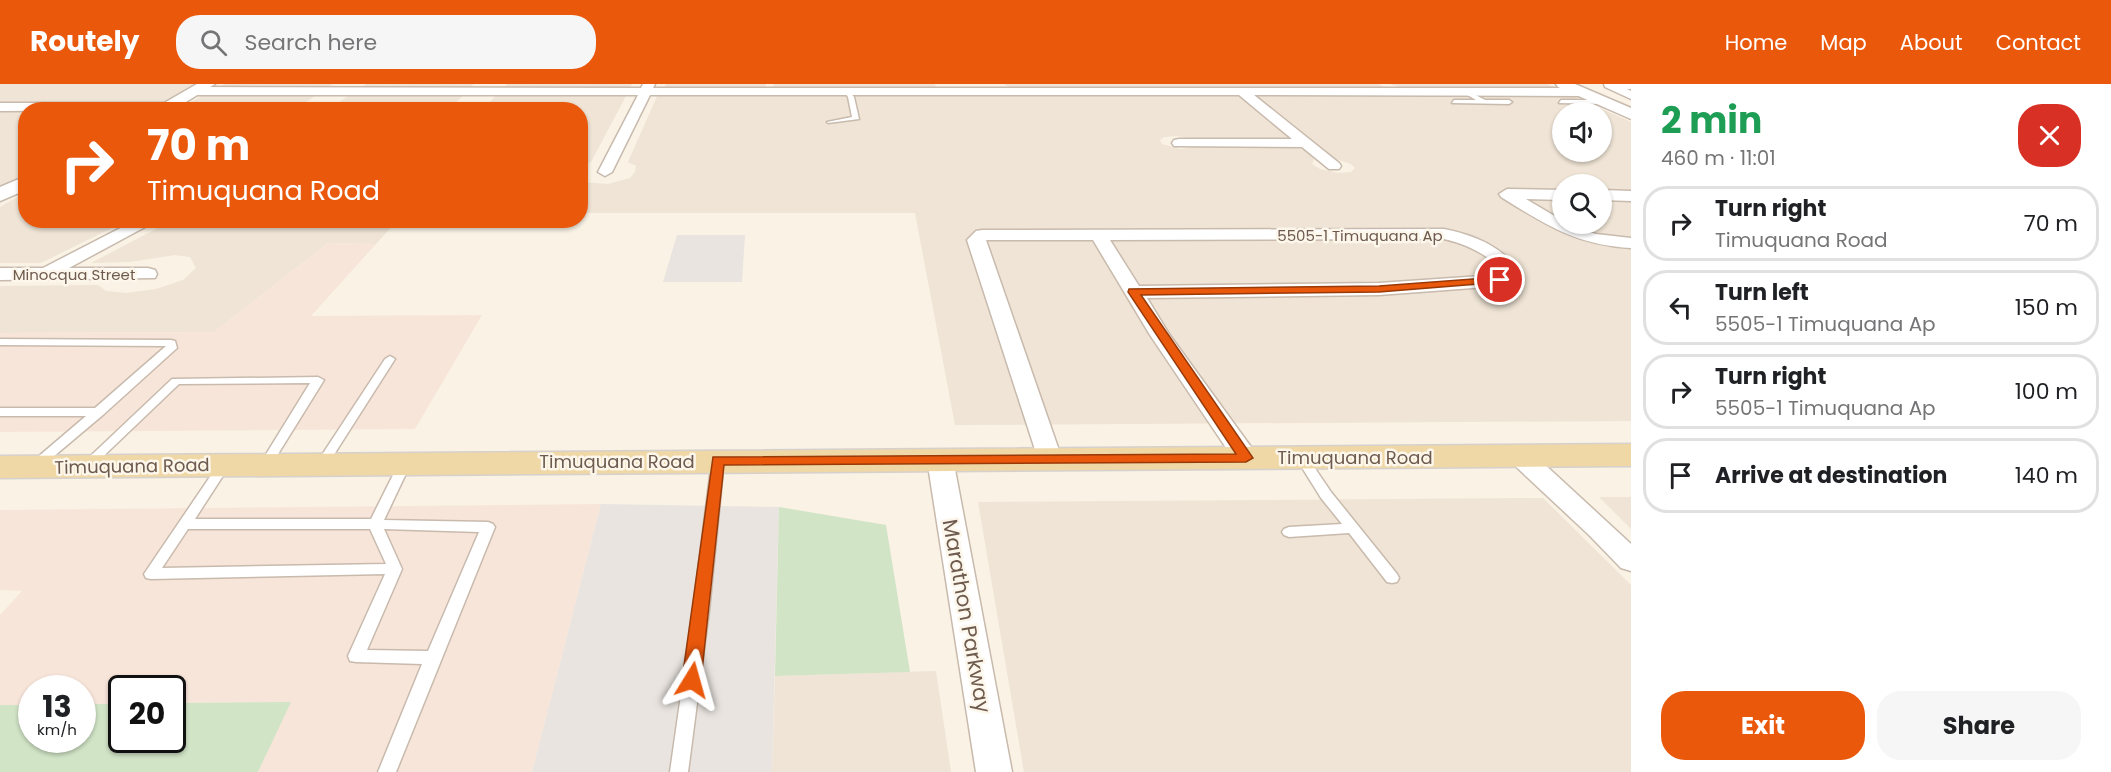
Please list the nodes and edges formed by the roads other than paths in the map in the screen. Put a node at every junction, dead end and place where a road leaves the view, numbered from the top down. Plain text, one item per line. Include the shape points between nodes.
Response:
1 (1385, 84) edge
2 (1563, 84) edge
3 (201, 87) edge
4 (344, 87) edge
5 (489, 87) edge
6 (647, 88) edge
7 (769, 88) edge
8 (844, 88) edge
9 (939, 88) edge
10 (998, 88) edge
11 (1241, 92) junction
12 (1398, 92) junction
13 (1466, 92) junction
14 (1582, 92) junction
15 (172, 102) edge
16 (324, 102) edge
17 (475, 102) dead end
18 (1454, 102) dead end
19 (1484, 102) junction
20 (1509, 102) dead end
21 (1603, 102) edge
22 (1612, 106) edge
23 (0, 107) edge
24 (18, 107) edge
25 (1631, 114) edge
26 (830, 122) dead end
27 (1179, 143) dead end
28 (1305, 143) junction
29 (1334, 166) dead end
30 (605, 172) dead end
31 (18, 186) edge
32 (0, 195) edge
33 (1552, 195) edge
34 (1612, 195) edge
35 (1631, 196) edge
36 (1552, 222) edge
37 (134, 228) edge
38 (1098, 234) junction
39 (1573, 234) edge
40 (1631, 243) edge
41 (0, 274) edge
42 (45, 274) junction
43 (148, 274) dead end
44 (1133, 292) junction
45 (2, 344) edge
46 (390, 359) dead end
47 (0, 412) edge
48 (100, 412) junction
49 (1631, 455) edge
50 (1520, 456) junction
51 (1246, 458) junction
52 (1302, 458) junction
53 (940, 459) junction
54 (1049, 459) junction
55 (718, 460) junction
56 (405, 463) junction
57 (266, 464) junction
58 (322, 464) junction
59 (224, 465) junction
60 (0, 466) edge
61 (34, 466) junction
62 (86, 466) junction
63 (184, 524) junction
64 (375, 524) junction
65 (1353, 528) junction
66 (1288, 532) dead end
67 (1631, 561) edge
68 (395, 570) junction
69 (1392, 578) dead end
70 (434, 658) junction
71 (387, 772) edge
72 (679, 772) edge
73 (994, 772) edge

1 - 12 street
2 - 14 street
3 - 4 street
3 - 15 street
4 - 5 street
4 - 16 street
5 - 6 street
5 - 17 street
6 - 7 street
6 - 30 street
7 - 8 street
8 - 9 street
8 - 26 lane via 851,97 856,119
9 - 10 street
10 - 11 street
11 - 12 street
11 - 28 street
12 - 13 street
13 - 14 street
13 - 19 lane
14 - 21 street
18 - 19 lane
19 - 20 lane
22 - 25 street
23 - 24 street
27 - 28 street
28 - 29 street
31 - 32 street
33 - 36 street via 1507,194
34 - 35 street
37 - 42 street
38 - 44 street
38 - 44 street, 5505-1 Timuquana Ap via 1444,234 1462,238 1499,259 1511,272 1500,280 1379,289
38 - 54 street via 982,235 976,240
39 - 40 street
41 - 42 street, Minocqua Street
42 - 43 street, Minocqua Street
44 - 51 street
45 - 48 lane via 171,343 172,348
46 - 58 lane
47 - 48 lane
48 - 61 lane
49 - 50 main road, Timuquana Road
50 - 52 main road, Timuquana Road
50 - 67 street
51 - 52 main road, Timuquana Road
51 - 54 main road, Timuquana Road
52 - 65 lane
53 - 54 main road, Timuquana Road
53 - 55 main road, Timuquana Road
53 - 73 street, Marathon Parkway
55 - 56 main road, Timuquana Road
55 - 72 lane
56 - 58 main road, Timuquana Road
56 - 64 lane
57 - 58 main road, Timuquana Road
57 - 59 main road, Timuquana Road
57 - 62 lane via 318,381 176,381
59 - 62 main road, Timuquana Road
59 - 63 lane
60 - 61 main road, Timuquana Road
61 - 62 main road, Timuquana Road
63 - 64 lane
63 - 68 lane via 151,573
64 - 68 lane
64 - 70 lane via 488,527
65 - 66 lane
65 - 69 lane
68 - 70 lane via 356,656
70 - 71 lane

